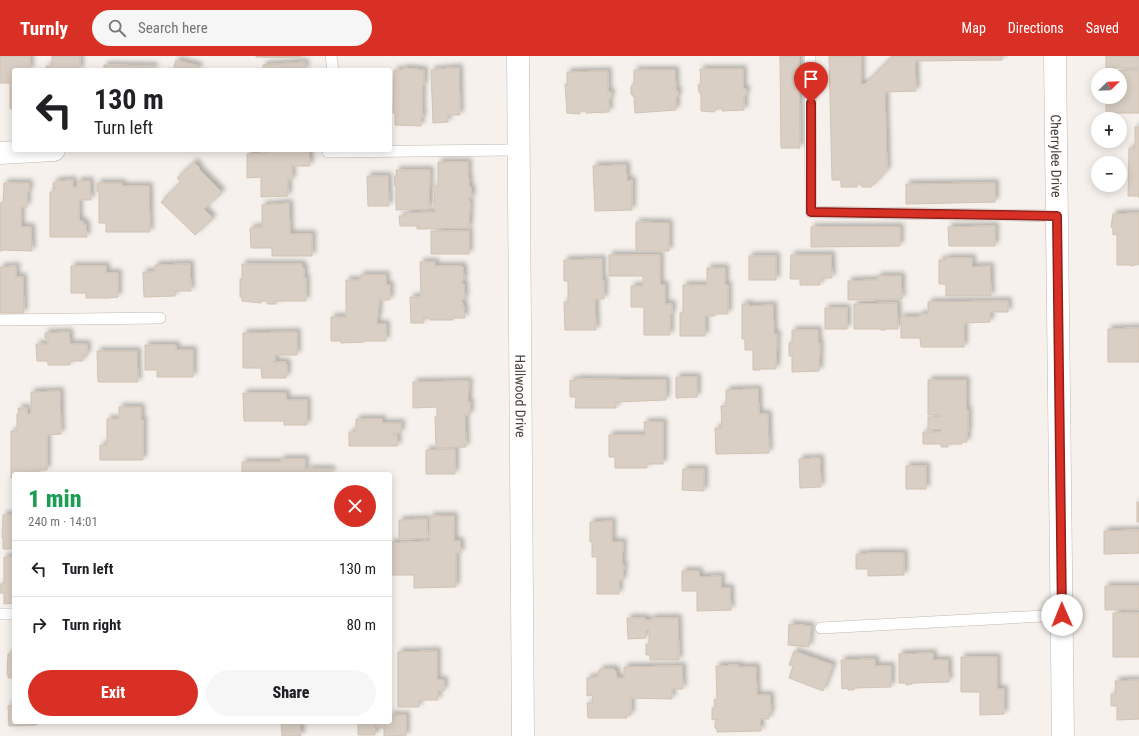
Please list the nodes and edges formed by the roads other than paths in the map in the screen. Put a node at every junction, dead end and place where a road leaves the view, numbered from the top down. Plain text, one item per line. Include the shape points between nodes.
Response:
1 (331, 56) edge
2 (518, 56) edge
3 (810, 56) edge
4 (1055, 56) edge
5 (333, 68) edge
6 (519, 150) junction
7 (392, 151) edge
8 (18, 152) edge
9 (0, 153) edge
10 (1057, 216) junction
11 (160, 318) dead end
12 (0, 320) edge
13 (0, 614) edge
14 (12, 614) edge
15 (1062, 615) junction
16 (821, 628) dead end
17 (523, 736) edge
18 (1064, 736) edge

1 - 5 lane
2 - 6 street, Hallwood Drive
3 - 10 lane via 811,212
4 - 10 street, Cherrylee Drive
6 - 7 lane
6 - 17 street, Hallwood Drive
8 - 9 street
10 - 15 street, Cherrylee Drive
11 - 12 lane
13 - 14 lane
15 - 16 lane
15 - 18 street, Cherrylee Drive

